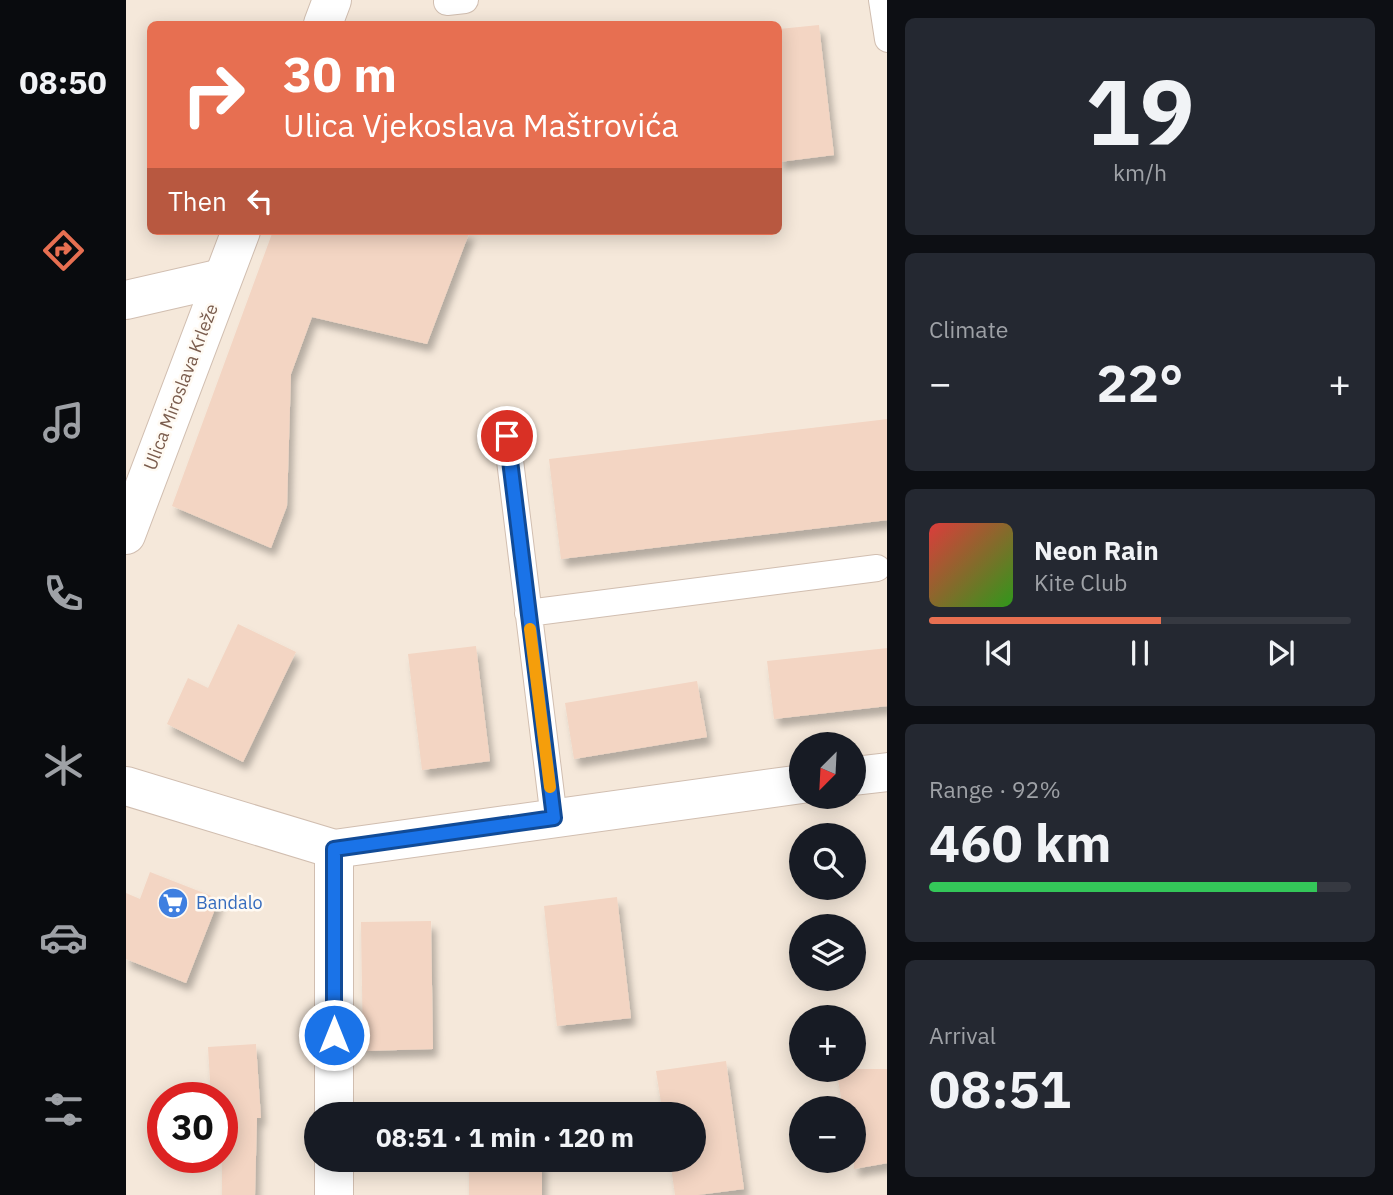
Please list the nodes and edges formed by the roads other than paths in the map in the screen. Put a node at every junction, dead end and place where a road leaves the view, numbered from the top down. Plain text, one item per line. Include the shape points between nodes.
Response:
1 (332, 0) edge
2 (882, 0) edge
3 (324, 21) edge
4 (887, 39) edge
5 (239, 235) edge
6 (222, 278) junction
7 (126, 300) edge
8 (507, 436) dead end
9 (126, 535) edge
10 (877, 568) dead end
11 (528, 613) junction
12 (887, 772) edge
13 (866, 775) edge
14 (126, 786) edge
15 (789, 786) edge
16 (554, 818) junction
17 (334, 849) junction
18 (334, 1102) edge
19 (334, 1172) edge
20 (334, 1195) edge

1 - 3 street
2 - 4 lane
5 - 6 street, Ulica Miroslava Krleže
6 - 7 street, Ulica Miroslava Krleže
6 - 9 street, Ulica Miroslava Krleže
8 - 11 lane
10 - 11 lane
11 - 16 lane
12 - 13 street
14 - 17 street
15 - 16 street
16 - 17 street
17 - 18 street
19 - 20 street

